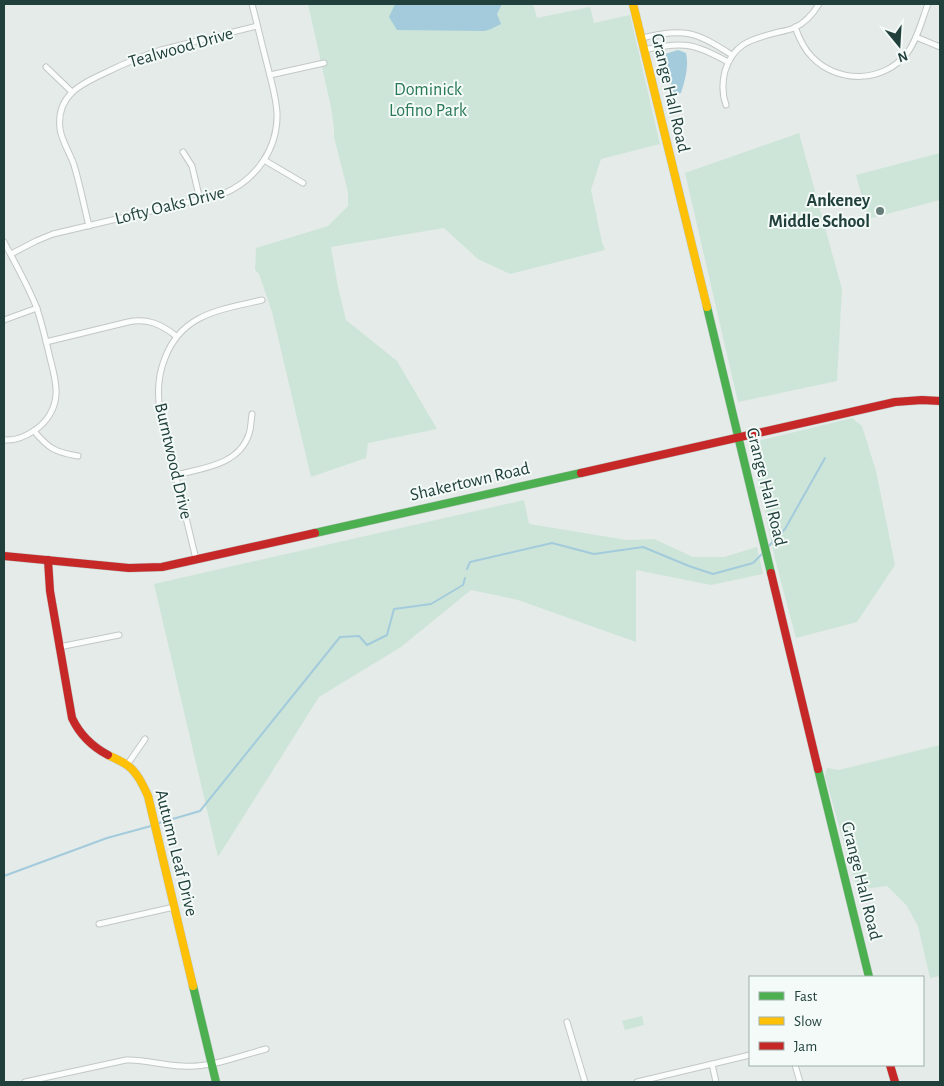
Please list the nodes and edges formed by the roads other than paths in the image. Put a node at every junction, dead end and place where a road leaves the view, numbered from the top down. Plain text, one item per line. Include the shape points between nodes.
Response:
1 (252, 4) edge
2 (633, 4) edge
3 (819, 4) edge
4 (928, 4) edge
5 (258, 26) junction
6 (795, 28) junction
7 (916, 37) junction
8 (642, 38) junction
9 (940, 47) edge
10 (644, 50) junction
11 (732, 55) junction
12 (728, 62) junction
13 (324, 63) dead end
14 (46, 67) dead end
15 (270, 76) junction
16 (72, 92) junction
17 (726, 105) dead end
18 (183, 152) dead end
19 (264, 160) junction
20 (303, 184) dead end
21 (200, 200) junction
22 (89, 226) junction
23 (4, 242) edge
24 (11, 254) junction
25 (262, 300) dead end
26 (37, 308) junction
27 (4, 320) edge
28 (176, 336) junction
29 (46, 342) junction
30 (940, 401) edge
31 (252, 414) dead end
32 (34, 431) junction
33 (738, 437) junction
34 (4, 440) edge
35 (78, 456) dead end
36 (176, 475) junction
37 (4, 556) edge
38 (48, 560) junction
39 (196, 560) junction
40 (119, 635) dead end
41 (60, 647) junction
42 (145, 739) dead end
43 (126, 765) junction
44 (174, 907) junction
45 (99, 924) dead end
46 (869, 976) edge
47 (568, 1022) dead end
48 (266, 1048) dead end
49 (749, 1055) edge
50 (211, 1064) junction
51 (712, 1064) junction
52 (795, 1066) edge
53 (890, 1066) edge
54 (24, 1082) edge
55 (216, 1082) edge
56 (585, 1082) edge
57 (637, 1082) edge
58 (716, 1082) edge
59 (800, 1082) edge
60 (895, 1082) edge

1 - 5 street, Lofty Oaks Drive
2 - 8 street, Grange Hall Road
3 - 6 street
4 - 7 street
5 - 15 street, Lofty Oaks Drive
5 - 16 street, Tealwood Drive via 146,55 85,82
6 - 7 street via 804,47 817,62 833,72 852,77 872,75 890,68 906,56
6 - 11 street via 750,40
7 - 9 street
8 - 10 street, Grange Hall Road
8 - 11 street via 669,32 688,33 706,39
10 - 12 street via 685,44
10 - 33 street, Grange Hall Road
11 - 12 street
12 - 17 street via 722,88
13 - 15 street
14 - 16 street
15 - 19 street, Lofty Oaks Drive via 277,122 273,142
16 - 22 street, Tealwood Drive via 62,109 60,128 76,170
18 - 21 street via 193,169
19 - 20 street
19 - 21 street, Lofty Oaks Drive via 252,176 235,189
21 - 22 street, Lofty Oaks Drive
22 - 24 street, Lofty Oaks Drive via 46,237
23 - 24 street
24 - 26 street
25 - 28 street via 206,314
26 - 27 street
26 - 29 street
28 - 29 street via 158,324 137,320
28 - 36 street, Burntwood Drive via 162,365 158,390
29 - 32 street via 56,382 56,397 49,417
30 - 33 street, Shakertown Road via 895,402
31 - 36 street via 249,435 233,456 218,465
32 - 34 street via 14,440
32 - 35 street via 53,450
33 - 39 street, Shakertown Road
33 - 46 street, Grange Hall Road
36 - 39 street, Burntwood Drive
37 - 38 street, Shakertown Road
38 - 39 street, Shakertown Road via 141,568
38 - 41 street, Autumn Leaf Drive
40 - 41 street
41 - 43 street, Autumn Leaf Drive via 75,726 91,746
42 - 43 street
43 - 44 street, Autumn Leaf Drive via 143,784 148,796
44 - 45 street
44 - 50 street, Autumn Leaf Drive
47 - 56 street
48 - 50 street
49 - 51 street
50 - 54 street via 184,1066 126,1060
50 - 55 street, Autumn Leaf Drive
51 - 57 street
51 - 58 street
52 - 59 street
53 - 60 street

